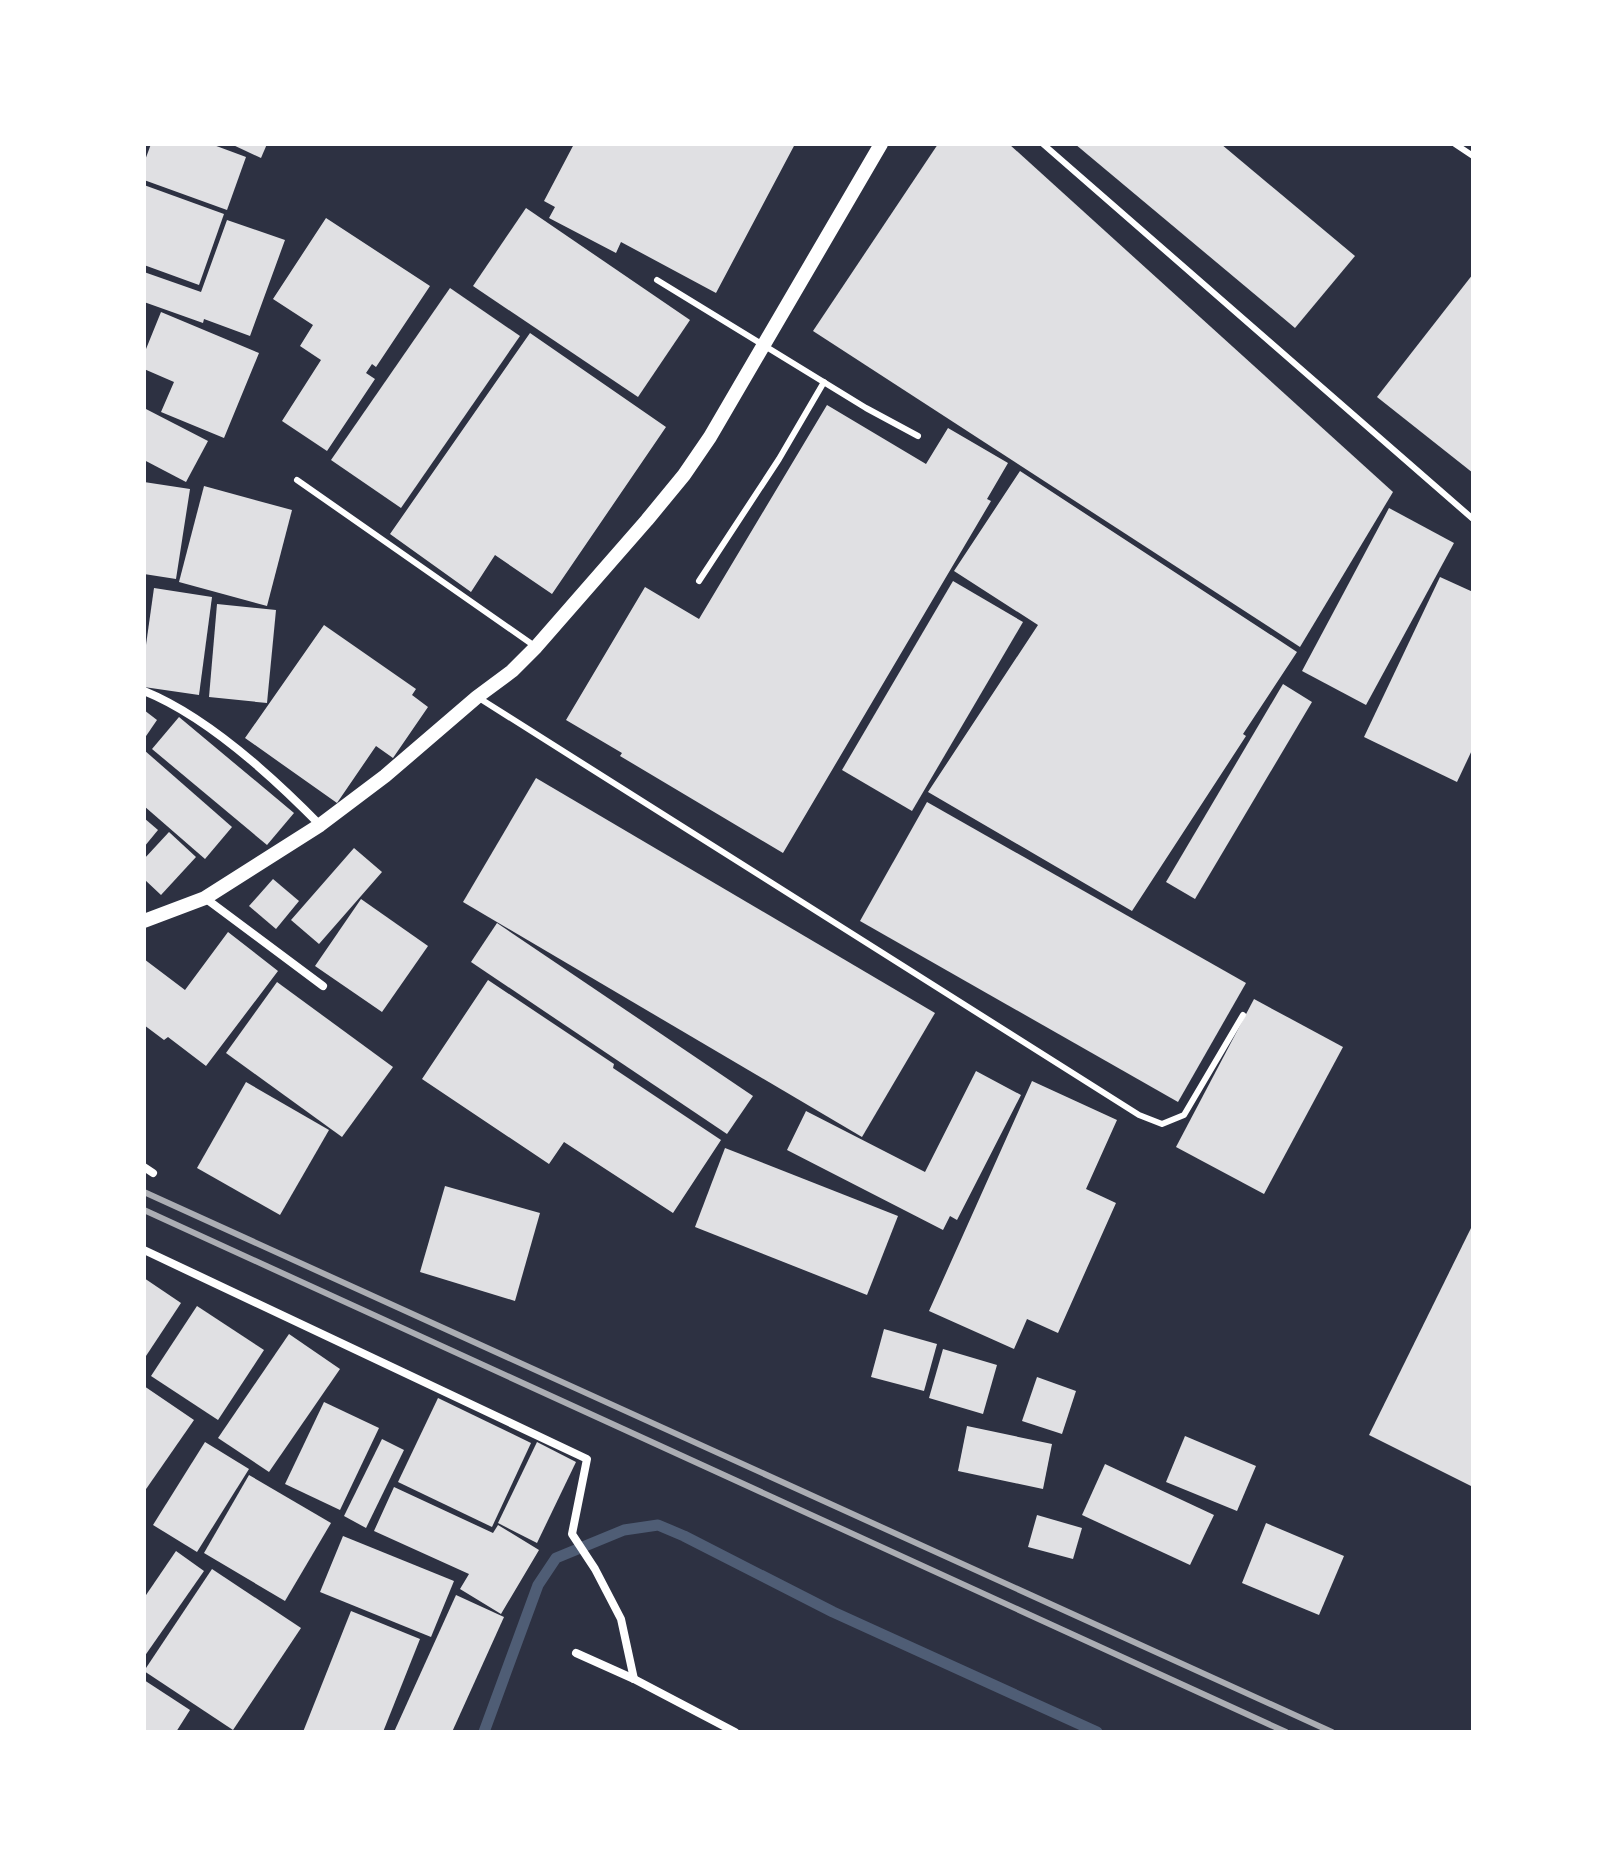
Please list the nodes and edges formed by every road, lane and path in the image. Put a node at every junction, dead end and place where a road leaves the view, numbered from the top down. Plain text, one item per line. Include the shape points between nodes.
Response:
1 (881, 144) edge
2 (1043, 144) edge
3 (1455, 144) edge
4 (1473, 156) edge
5 (657, 280) dead end
6 (764, 345) junction
7 (824, 382) junction
8 (918, 436) dead end
9 (297, 480) dead end
10 (1473, 519) edge
11 (699, 581) dead end
12 (536, 647) junction
13 (144, 691) edge
14 (477, 697) junction
15 (320, 825) junction
16 (205, 898) junction
17 (144, 921) edge
18 (323, 986) dead end
19 (1243, 1015) dead end
20 (144, 1167) edge
21 (153, 1173) dead end
22 (144, 1250) edge
23 (576, 1653) dead end
24 (634, 1679) junction
25 (735, 1732) edge

1 - 6 street
2 - 10 lane
3 - 4 lane
5 - 6 lane
6 - 7 lane
6 - 12 street via 684,475
7 - 8 lane
7 - 11 lane
9 - 12 lane
12 - 14 street
13 - 15 street via 211,729
14 - 15 street
14 - 19 lane via 1139,1115 1162,1124 1184,1115
15 - 16 street
16 - 17 street
16 - 18 street
20 - 21 street
22 - 24 street via 587,1459 572,1534 621,1619
23 - 24 street
24 - 25 street

